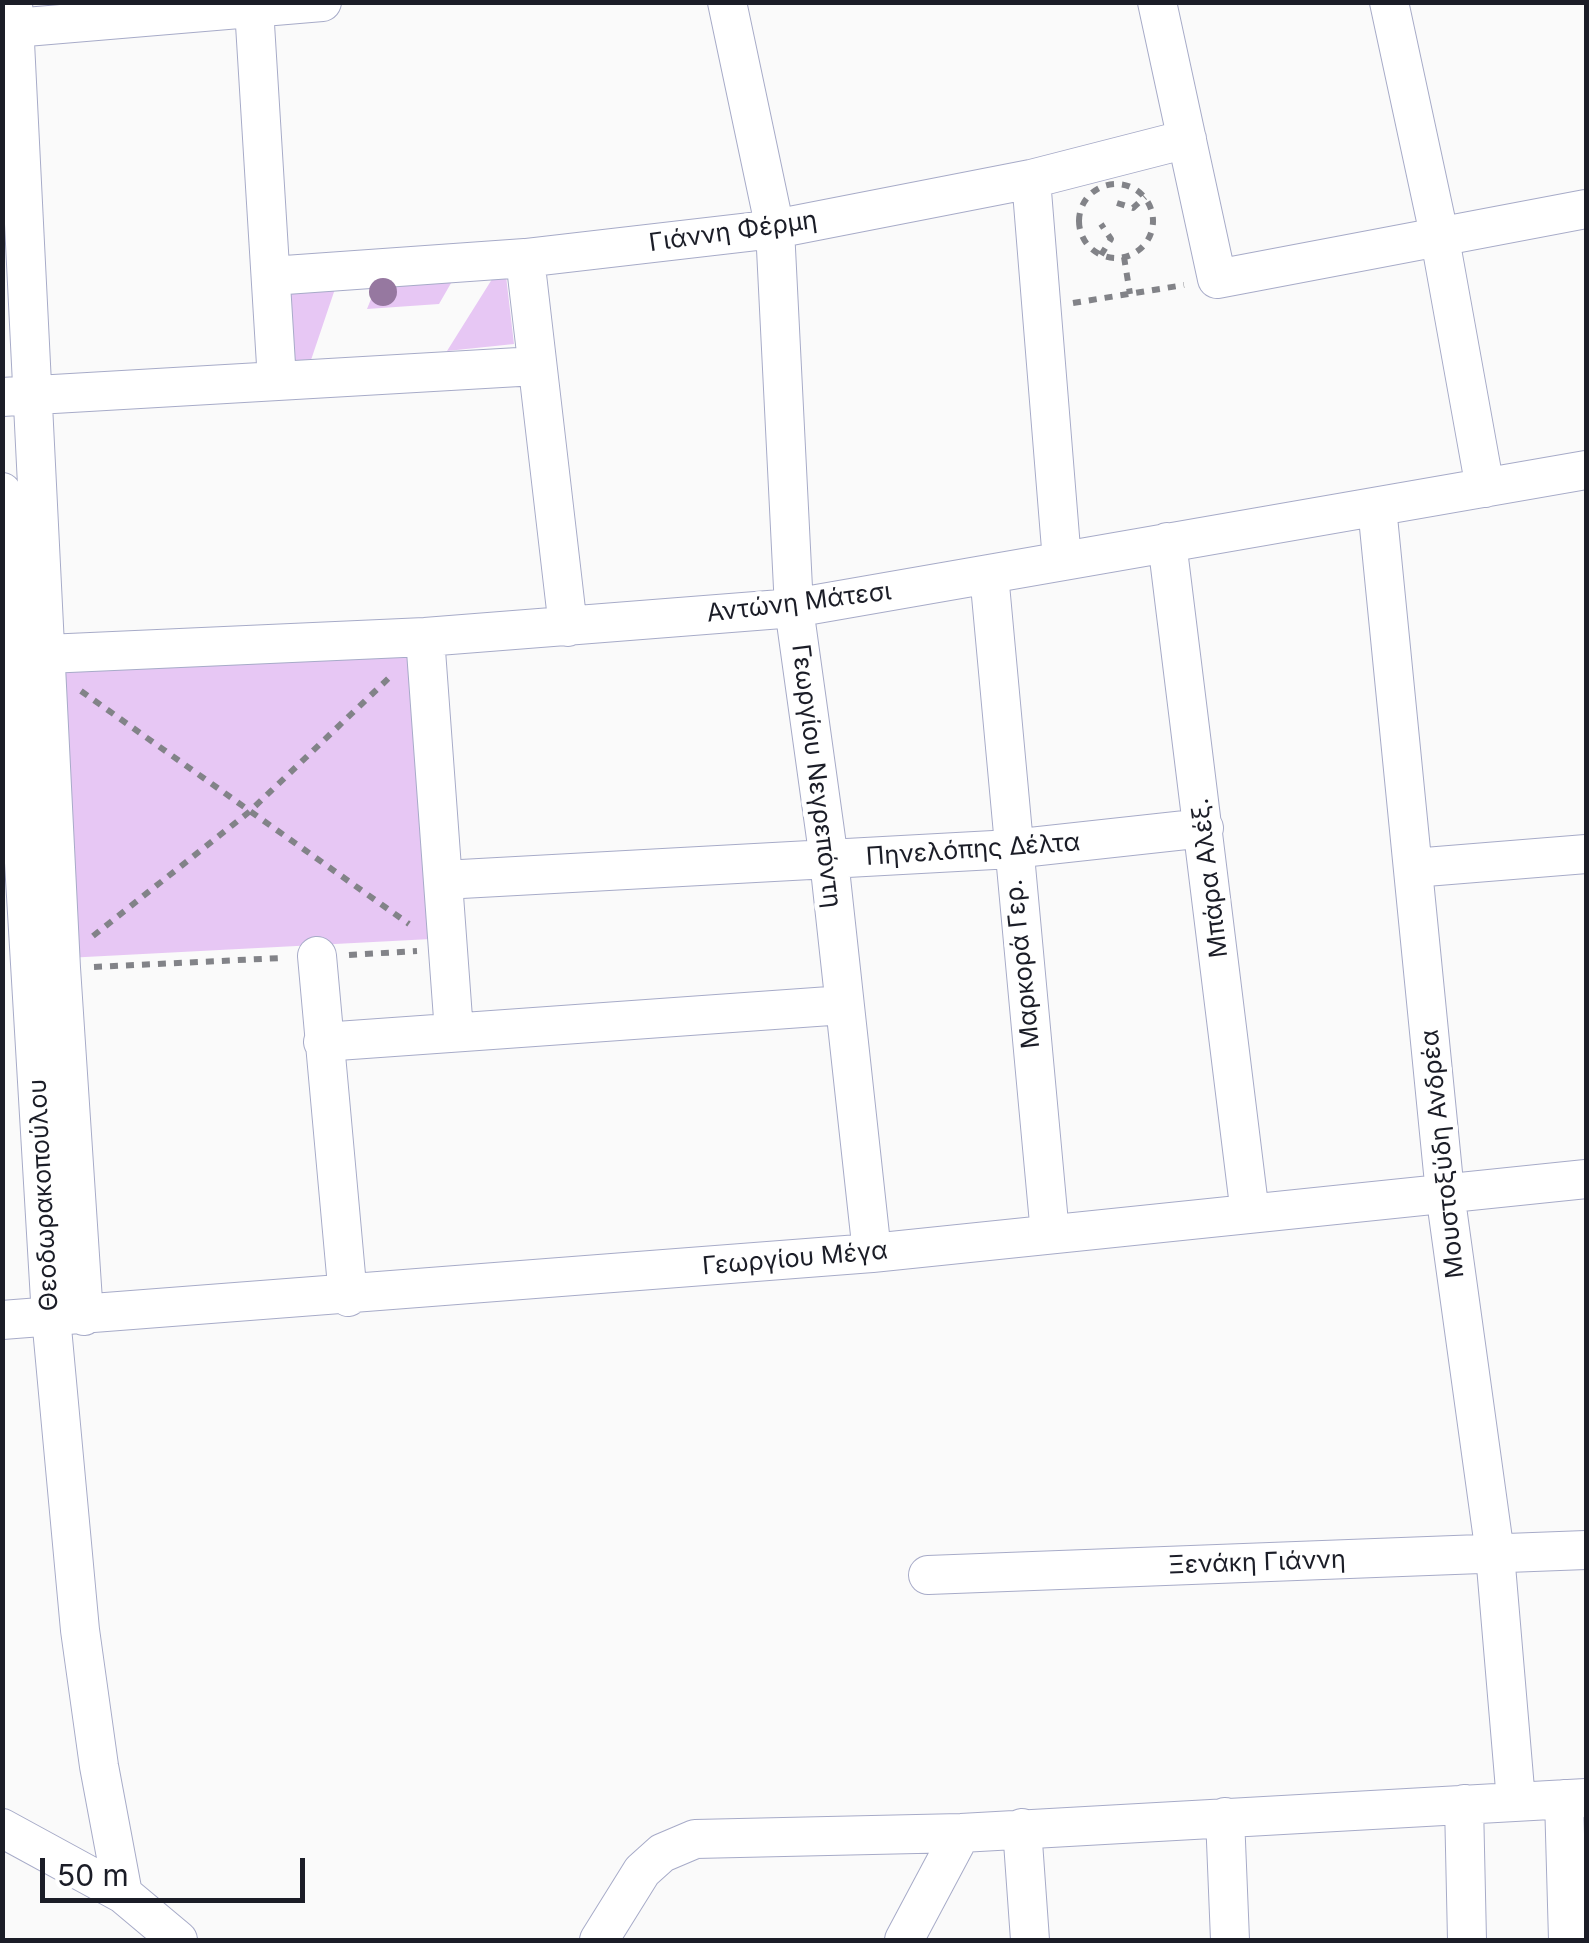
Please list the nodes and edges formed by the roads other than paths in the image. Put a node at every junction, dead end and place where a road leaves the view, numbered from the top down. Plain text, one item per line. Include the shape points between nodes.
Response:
1 (322, 2) edge
2 (727, 2) edge
3 (1157, 2) edge
4 (1389, 2) edge
5 (254, 8) junction
6 (10, 20) edge
7 (1188, 139) junction
8 (1032, 179) junction
9 (1586, 209) edge
10 (776, 229) junction
11 (1440, 239) junction
12 (525, 258) junction
13 (271, 276) junction
14 (536, 366) junction
15 (277, 380) junction
16 (17, 396) edge
17 (1586, 470) edge
18 (1484, 488) junction
19 (2, 492) edge
20 (1377, 508) junction
21 (1167, 542) junction
22 (1062, 560) junction
23 (989, 574) junction
24 (794, 608) junction
25 (568, 626) junction
26 (426, 637) junction
27 (20, 655) edge
28 (1204, 828) junction
29 (1012, 849) junction
30 (1586, 854) edge
31 (829, 860) junction
32 (1413, 868) junction
33 (443, 880) junction
34 (317, 956) road end
35 (844, 1005) junction
36 (454, 1032) junction
37 (323, 1042) junction
38 (19, 1065) edge
39 (1586, 1178) edge
40 (1445, 1193) junction
41 (1250, 1214) junction
42 (1050, 1234) junction
43 (872, 1253) junction
44 (348, 1297) junction
45 (67, 1317) junction
46 (2, 1320) edge
47 (1586, 1550) edge
48 (1494, 1554) junction
49 (928, 1575) dead end
50 (1575, 1798) edge
51 (1516, 1800) junction
52 (1464, 1804) junction
53 (1225, 1816) junction
54 (2, 1828) edge
55 (1022, 1828) junction
56 (961, 1833) junction
57 (124, 1894) junction
58 (178, 1940) edge
59 (599, 1940) edge
60 (904, 1940) edge
61 (1030, 1940) edge
62 (1230, 1940) edge
63 (1467, 1940) edge
64 (1568, 1940) edge

1 - 5 street
2 - 10 street, Γεωργίου Νεγρεπόντη
3 - 7 street
4 - 11 street
5 - 6 street
5 - 13 street
6 - 16 street
7 - 8 street, Γιάννη Φέρμη
7 - 11 street via 1217,279
8 - 10 street, Γιάννη Φέρμη
8 - 22 street
9 - 11 street
10 - 12 street, Γιάννη Φέρμη
10 - 24 street, Γεωργίου Νεγρεπόντη
11 - 18 street
12 - 13 street, Γιάννη Φέρμη
12 - 14 street
13 - 15 street
14 - 15 street
14 - 25 street
15 - 16 street
16 - 27 street
17 - 18 street, Αντώνη Μάτεσι
18 - 20 street, Αντώνη Μάτεσι
19 - 27 street, Θεοδωρακοπούλου
20 - 21 street, Αντώνη Μάτεσι
20 - 32 street, Μουστοξύδη Ανδρέα
21 - 22 street, Αντώνη Μάτεσι
21 - 28 street, Μπάρα Αλέξ.
22 - 23 street, Αντώνη Μάτεσι
23 - 24 street, Αντώνη Μάτεσι
23 - 29 street, Μαρκορά Γερ.
24 - 25 street, Αντώνη Μάτεσι
24 - 31 street, Γεωργίου Νεγρεπόντη
25 - 26 street, Αντώνη Μάτεσι
26 - 27 street, Αντώνη Μάτεσι
26 - 33 street
27 - 38 street, Θεοδωρακοπούλου
27 - 45 street via 61,968
28 - 29 street, Πηνελόπης Δέλτα
28 - 41 street, Μπάρα Αλέξ.
29 - 31 street, Πηνελόπης Δέλτα
29 - 42 street, Μαρκορά Γερ.
30 - 32 street
31 - 33 street, Πηνελόπης Δέλτα
31 - 35 street, Γεωργίου Νεγρεπόντη
32 - 40 street, Μουστοξύδη Ανδρέα
33 - 36 street
34 - 37 street
35 - 36 street
35 - 43 street, Γεωργίου Νεγρεπόντη
36 - 37 street
37 - 44 street
38 - 45 street, Θεοδωρακοπούλου
39 - 40 street, Γεωργίου Μέγα
40 - 41 street, Γεωργίου Μέγα
40 - 48 street, Μουστοξύδη Ανδρέα
41 - 42 street, Γεωργίου Μέγα
42 - 43 street, Γεωργίου Μέγα
43 - 44 street, Γεωργίου Μέγα
44 - 45 street, Γεωργίου Μέγα
45 - 46 street, Γεωργίου Μέγα
45 - 57 street, Θεοδωρακοπούλου via 80,1630
47 - 48 street, Ξενάκη Γιάννη
48 - 49 street, Ξενάκη Γιάννη
48 - 51 street, Μουστοξύδη Ανδρέα
50 - 51 street
50 - 64 street
51 - 52 street
52 - 53 street
52 - 63 street
53 - 55 street
53 - 62 street
54 - 57 street
55 - 56 street
55 - 61 street
56 - 59 street via 695,1839 662,1852 642,1871
56 - 60 street
57 - 58 street

